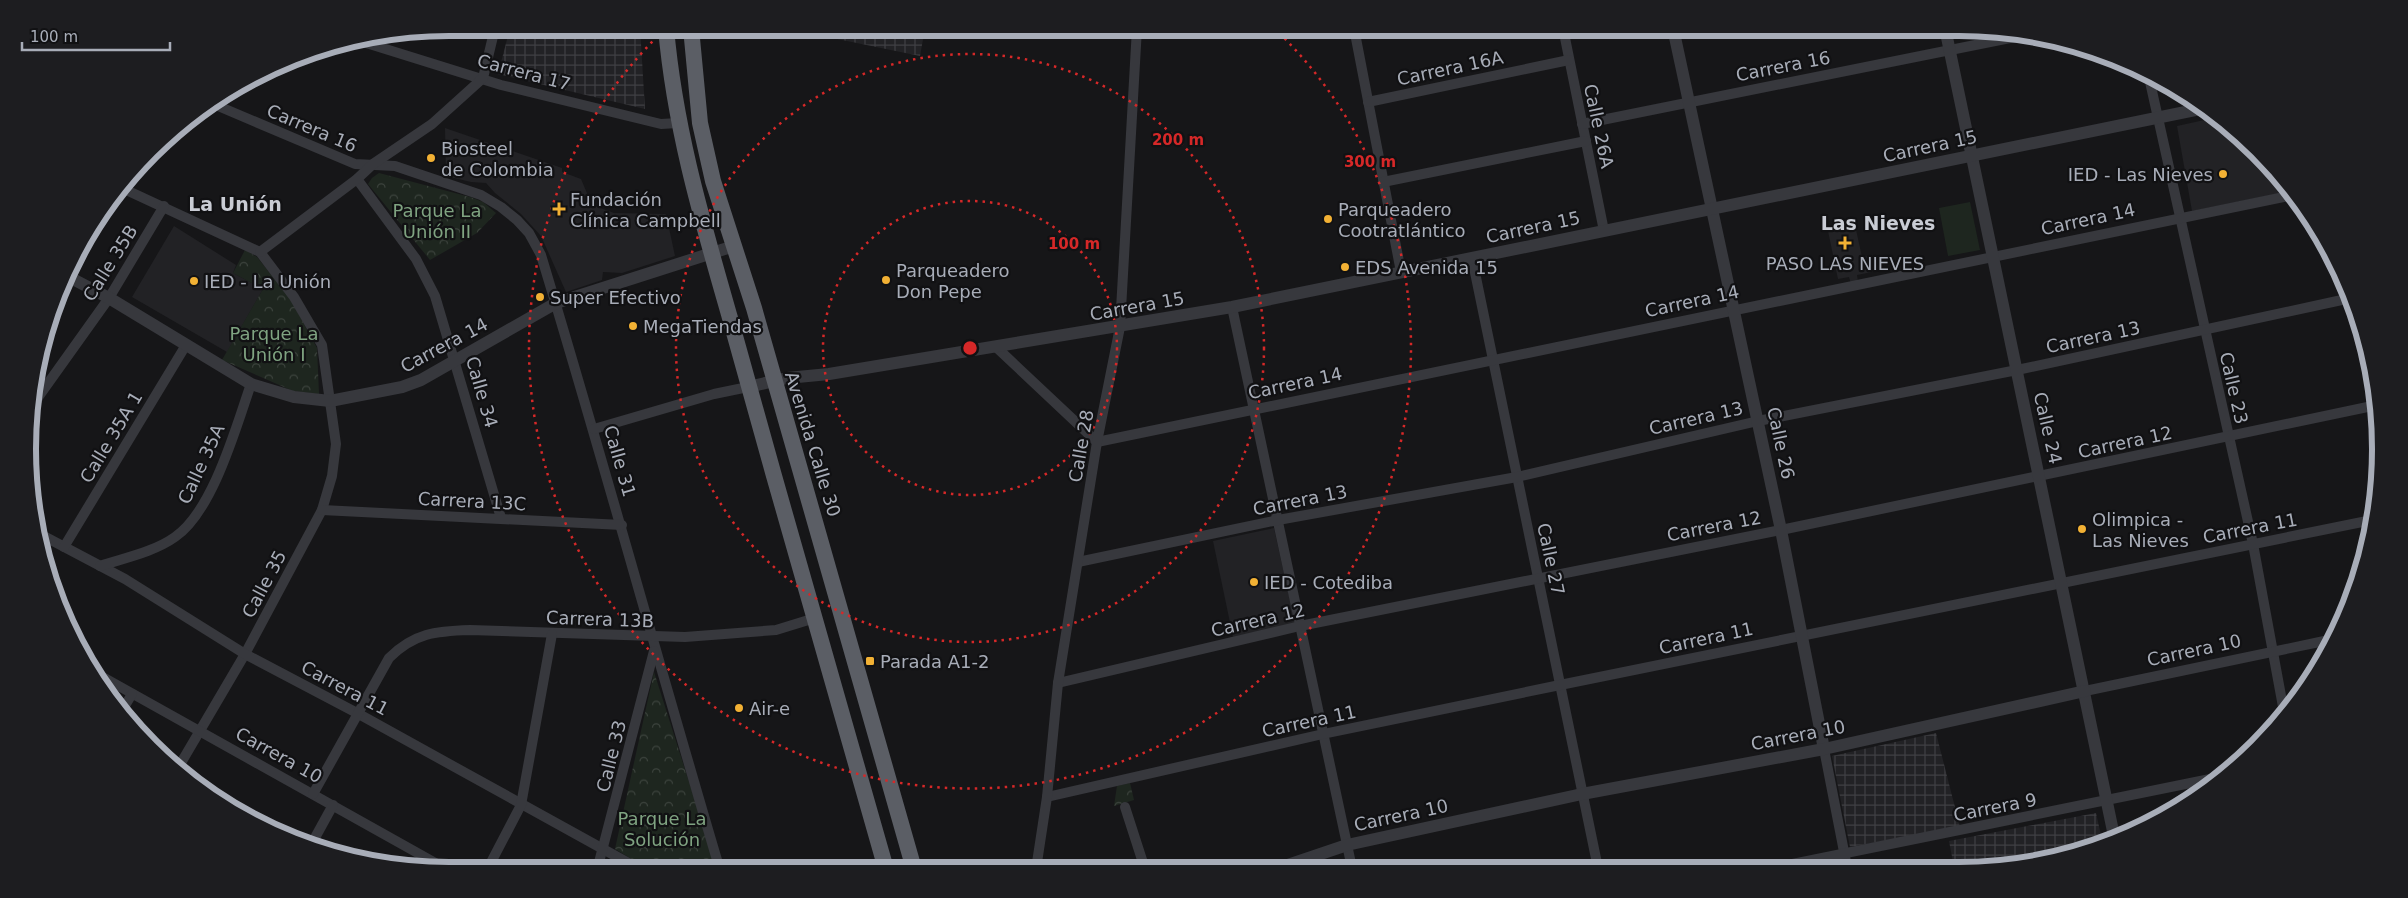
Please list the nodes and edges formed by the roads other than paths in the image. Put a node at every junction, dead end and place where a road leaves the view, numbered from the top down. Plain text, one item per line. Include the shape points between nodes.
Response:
1 (492, 36) edge
2 (667, 36) edge
3 (692, 36) edge
4 (1137, 36) edge
5 (1356, 36) edge
6 (1565, 36) edge
7 (1676, 36) edge
8 (1947, 36) edge
9 (2004, 39) edge
10 (373, 43) edge
11 (1950, 49) junction
12 (1569, 60) junction
13 (483, 78) junction
14 (2150, 84) edge
15 (1368, 102) junction
16 (1689, 102) junction
17 (218, 107) edge
18 (2194, 110) edge
19 (2158, 117) junction
20 (678, 123) junction
21 (1582, 124) junction
22 (1586, 141) junction
23 (1970, 156) junction
24 (373, 164) junction
25 (357, 179) junction
26 (1383, 182) junction
27 (128, 191) edge
28 (2285, 197) edge
29 (164, 206) junction
30 (1711, 209) junction
31 (2182, 218) junction
32 (1604, 230) junction
33 (734, 246) junction
34 (260, 252) junction
35 (711, 253) junction
36 (1993, 257) junction
37 (1472, 258) junction
38 (1401, 272) junction
39 (73, 279) edge
40 (108, 298) junction
41 (2343, 300) edge
42 (556, 303) junction
43 (1232, 307) junction
44 (1735, 310) junction
45 (1120, 327) junction
46 (2204, 329) junction
47 (186, 344) junction
48 (994, 346) junction
49 (456, 359) junction
50 (1493, 360) junction
51 (2017, 370) junction
52 (774, 382) junction
53 (251, 384) junction
54 (41, 386) edge
55 (748, 387) junction
56 (330, 402) junction
57 (2369, 407) edge
58 (1254, 409) junction
59 (1758, 421) junction
60 (594, 429) junction
61 (2229, 438) junction
62 (1097, 442) junction
63 (2041, 476) junction
64 (1517, 477) junction
65 (322, 510) junction
66 (501, 518) junction
67 (1278, 520) junction
68 (2365, 521) edge
69 (622, 525) junction
70 (1781, 530) junction
71 (46, 537) edge
72 (2253, 544) junction
73 (64, 547) junction
74 (134, 555) junction
75 (1078, 562) junction
76 (100, 566) junction
77 (1538, 577) junction
78 (125, 579) junction
79 (2062, 581) junction
80 (815, 618) junction
81 (1300, 626) junction
82 (552, 634) junction
83 (1801, 635) junction
84 (652, 637) junction
85 (2324, 641) edge
86 (655, 650) junction
87 (2273, 651) junction
88 (245, 654) junction
89 (107, 680) edge
90 (1058, 683) junction
91 (1560, 685) junction
92 (2085, 691) junction
93 (132, 694) junction
94 (2283, 704) edge
95 (126, 705) edge
96 (357, 712) junction
97 (199, 732) junction
98 (1324, 734) junction
99 (1824, 749) junction
100 (181, 762) edge
101 (2204, 781) edge
102 (313, 794) junction
103 (1582, 794) junction
104 (1047, 797) junction
105 (2108, 802) junction
106 (333, 805) junction
107 (521, 805) junction
108 (1126, 806) dead end
109 (2113, 832) edge
110 (314, 839) edge
111 (1347, 845) junction
112 (604, 849) junction
113 (1844, 854) junction
114 (433, 861) edge
115 (491, 862) edge
116 (600, 862) edge
117 (627, 862) edge
118 (718, 862) edge
119 (884, 862) edge
120 (912, 862) edge
121 (1037, 862) edge
122 (1143, 862) edge
123 (1297, 862) edge
124 (1351, 862) edge
125 (1597, 862) edge
126 (1803, 862) edge
127 (1846, 862) edge

1 - 13 street
2 - 20 highway
3 - 33 highway, Avenida Calle 30 via 700,123 713,181
4 - 45 street, Calle 28
5 - 15 street
6 - 12 street, Calle 26A
7 - 16 street, Calle 26
8 - 11 street, Calle 24
9 - 11 street, Carrera 16
10 - 13 street, Carrera 17
11 - 16 street, Carrera 16
11 - 23 street, Calle 24
12 - 15 street, Carrera 16A
12 - 21 street, Calle 26A
13 - 20 street, Carrera 17 via 662,124
13 - 24 street via 432,124
14 - 19 street, Calle 23
15 - 26 street
16 - 21 street, Carrera 16
16 - 30 street, Calle 26
17 - 24 street, Carrera 16 via 355,164
18 - 19 street, Carrera 15
19 - 23 street, Carrera 15
19 - 31 street, Calle 23
20 - 35 highway
21 - 22 street, Calle 26A
22 - 26 street
22 - 32 street, Calle 26A
23 - 30 street, Carrera 15
23 - 36 street, Calle 24
24 - 25 street
24 - 42 street, Calle 31 via 401,168 482,195 501,207 518,220 536,244
25 - 34 street
25 - 49 street, Calle 34 via 426,276
26 - 38 street
27 - 29 street
28 - 31 street, Carrera 14
29 - 34 street
29 - 40 street, Calle 35B
30 - 32 street, Carrera 15
30 - 44 street, Calle 26
31 - 36 street, Carrera 14
31 - 46 street, Calle 23
32 - 37 street, Carrera 15
33 - 35 street, Carrera 14
33 - 52 highway, Avenida Calle 30
34 - 56 street, Calle 35 via 294,297 318,338 324,353
35 - 42 street, Carrera 14
35 - 55 highway
36 - 44 street, Carrera 14
36 - 51 street, Calle 24
37 - 38 street, Carrera 15
37 - 50 street, Calle 27
38 - 43 street, Carrera 15
39 - 40 street, Carrera 14
40 - 47 street, Carrera 14
40 - 54 street, Calle 35B
41 - 46 street, Carrera 13
42 - 49 street, Carrera 14
42 - 60 street, Calle 31
43 - 45 street, Carrera 15
43 - 58 street
44 - 50 street, Carrera 14
44 - 59 street, Calle 26
45 - 48 street, Carrera 15
45 - 62 street, Calle 28
46 - 51 street, Carrera 13
46 - 61 street, Calle 23
47 - 53 street, Carrera 14
47 - 73 street, Calle 35A 1
48 - 52 street, Carrera 15
48 - 62 street
49 - 56 street, Carrera 14 via 421,380 402,387
49 - 66 street, Calle 34
50 - 58 street, Carrera 14
50 - 64 street, Calle 27
51 - 59 street, Carrera 13
51 - 63 street, Calle 24
52 - 55 street, Carrera 15
52 - 120 highway, Avenida Calle 30
53 - 56 street, Carrera 14 via 294,397
53 - 74 street, Calle 35A via 229,447 201,510 175,537
55 - 60 street
55 - 80 highway
56 - 65 street, Calle 35 via 336,444 332,476
57 - 61 street, Carrera 12
58 - 62 street, Carrera 14
58 - 67 street
59 - 64 street, Carrera 13
59 - 70 street, Calle 26
60 - 69 street, Calle 31
61 - 63 street, Carrera 12
61 - 72 street, Calle 23
62 - 75 street, Calle 28
63 - 70 street, Carrera 12
63 - 79 street, Calle 24
64 - 67 street, Carrera 13
64 - 77 street, Calle 27
65 - 66 street, Carrera 13C
65 - 88 street, Calle 35
66 - 69 street, Carrera 13C
67 - 75 street, Carrera 13
67 - 81 street
68 - 72 street, Carrera 11
69 - 84 street, Calle 31
70 - 77 street, Carrera 12
70 - 83 street, Calle 26
71 - 73 street, Carrera 11
72 - 79 street, Carrera 11
72 - 87 street, Calle 23
73 - 76 street, Carrera 11
74 - 76 street, Calle 35A
74 - 78 street via 126,565
75 - 90 street, Calle 28
76 - 78 street, Carrera 11
77 - 81 street, Carrera 12
77 - 91 street, Calle 27
78 - 88 street, Carrera 11
79 - 83 street, Carrera 11
79 - 92 street, Calle 24
80 - 84 street, Carrera 13B via 776,630
80 - 119 highway
81 - 90 street, Carrera 12
81 - 98 street
82 - 84 street, Carrera 13B
82 - 96 street, Carrera 13B via 443,631 421,636 403,644 389,658
82 - 107 street
83 - 91 street, Carrera 11
83 - 99 street, Calle 26
84 - 86 street, Calle 31
85 - 87 street, Carrera 10
86 - 112 street, Calle 33
86 - 118 street, Calle 31
87 - 92 street, Carrera 10
87 - 94 street, Calle 23
88 - 96 street, Carrera 11
88 - 97 street, Calle 35
89 - 93 street, Carrera 10
90 - 104 street, Calle 28
91 - 98 street, Carrera 11
91 - 103 street, Calle 27
92 - 99 street, Carrera 10
92 - 105 street, Calle 24
93 - 95 street
93 - 97 street, Carrera 10
96 - 102 street, Carrera 13B
96 - 107 street, Carrera 11
97 - 100 street, Calle 35
97 - 102 street, Carrera 10
98 - 104 street, Carrera 11
98 - 111 street
99 - 103 street, Carrera 10
99 - 113 street, Calle 26
101 - 105 street, Carrera 9
102 - 106 street, Carrera 10
103 - 111 street, Carrera 10
103 - 125 street, Calle 27
104 - 121 street, Calle 28
105 - 109 street, Calle 24
105 - 113 street, Carrera 9
106 - 110 street
106 - 114 street, Carrera 10
107 - 112 street, Carrera 11
107 - 115 street
108 - 122 street
111 - 123 street, Carrera 10
111 - 124 street
112 - 116 street, Calle 33
112 - 117 street, Carrera 11
113 - 126 street, Carrera 9
113 - 127 street, Calle 26

